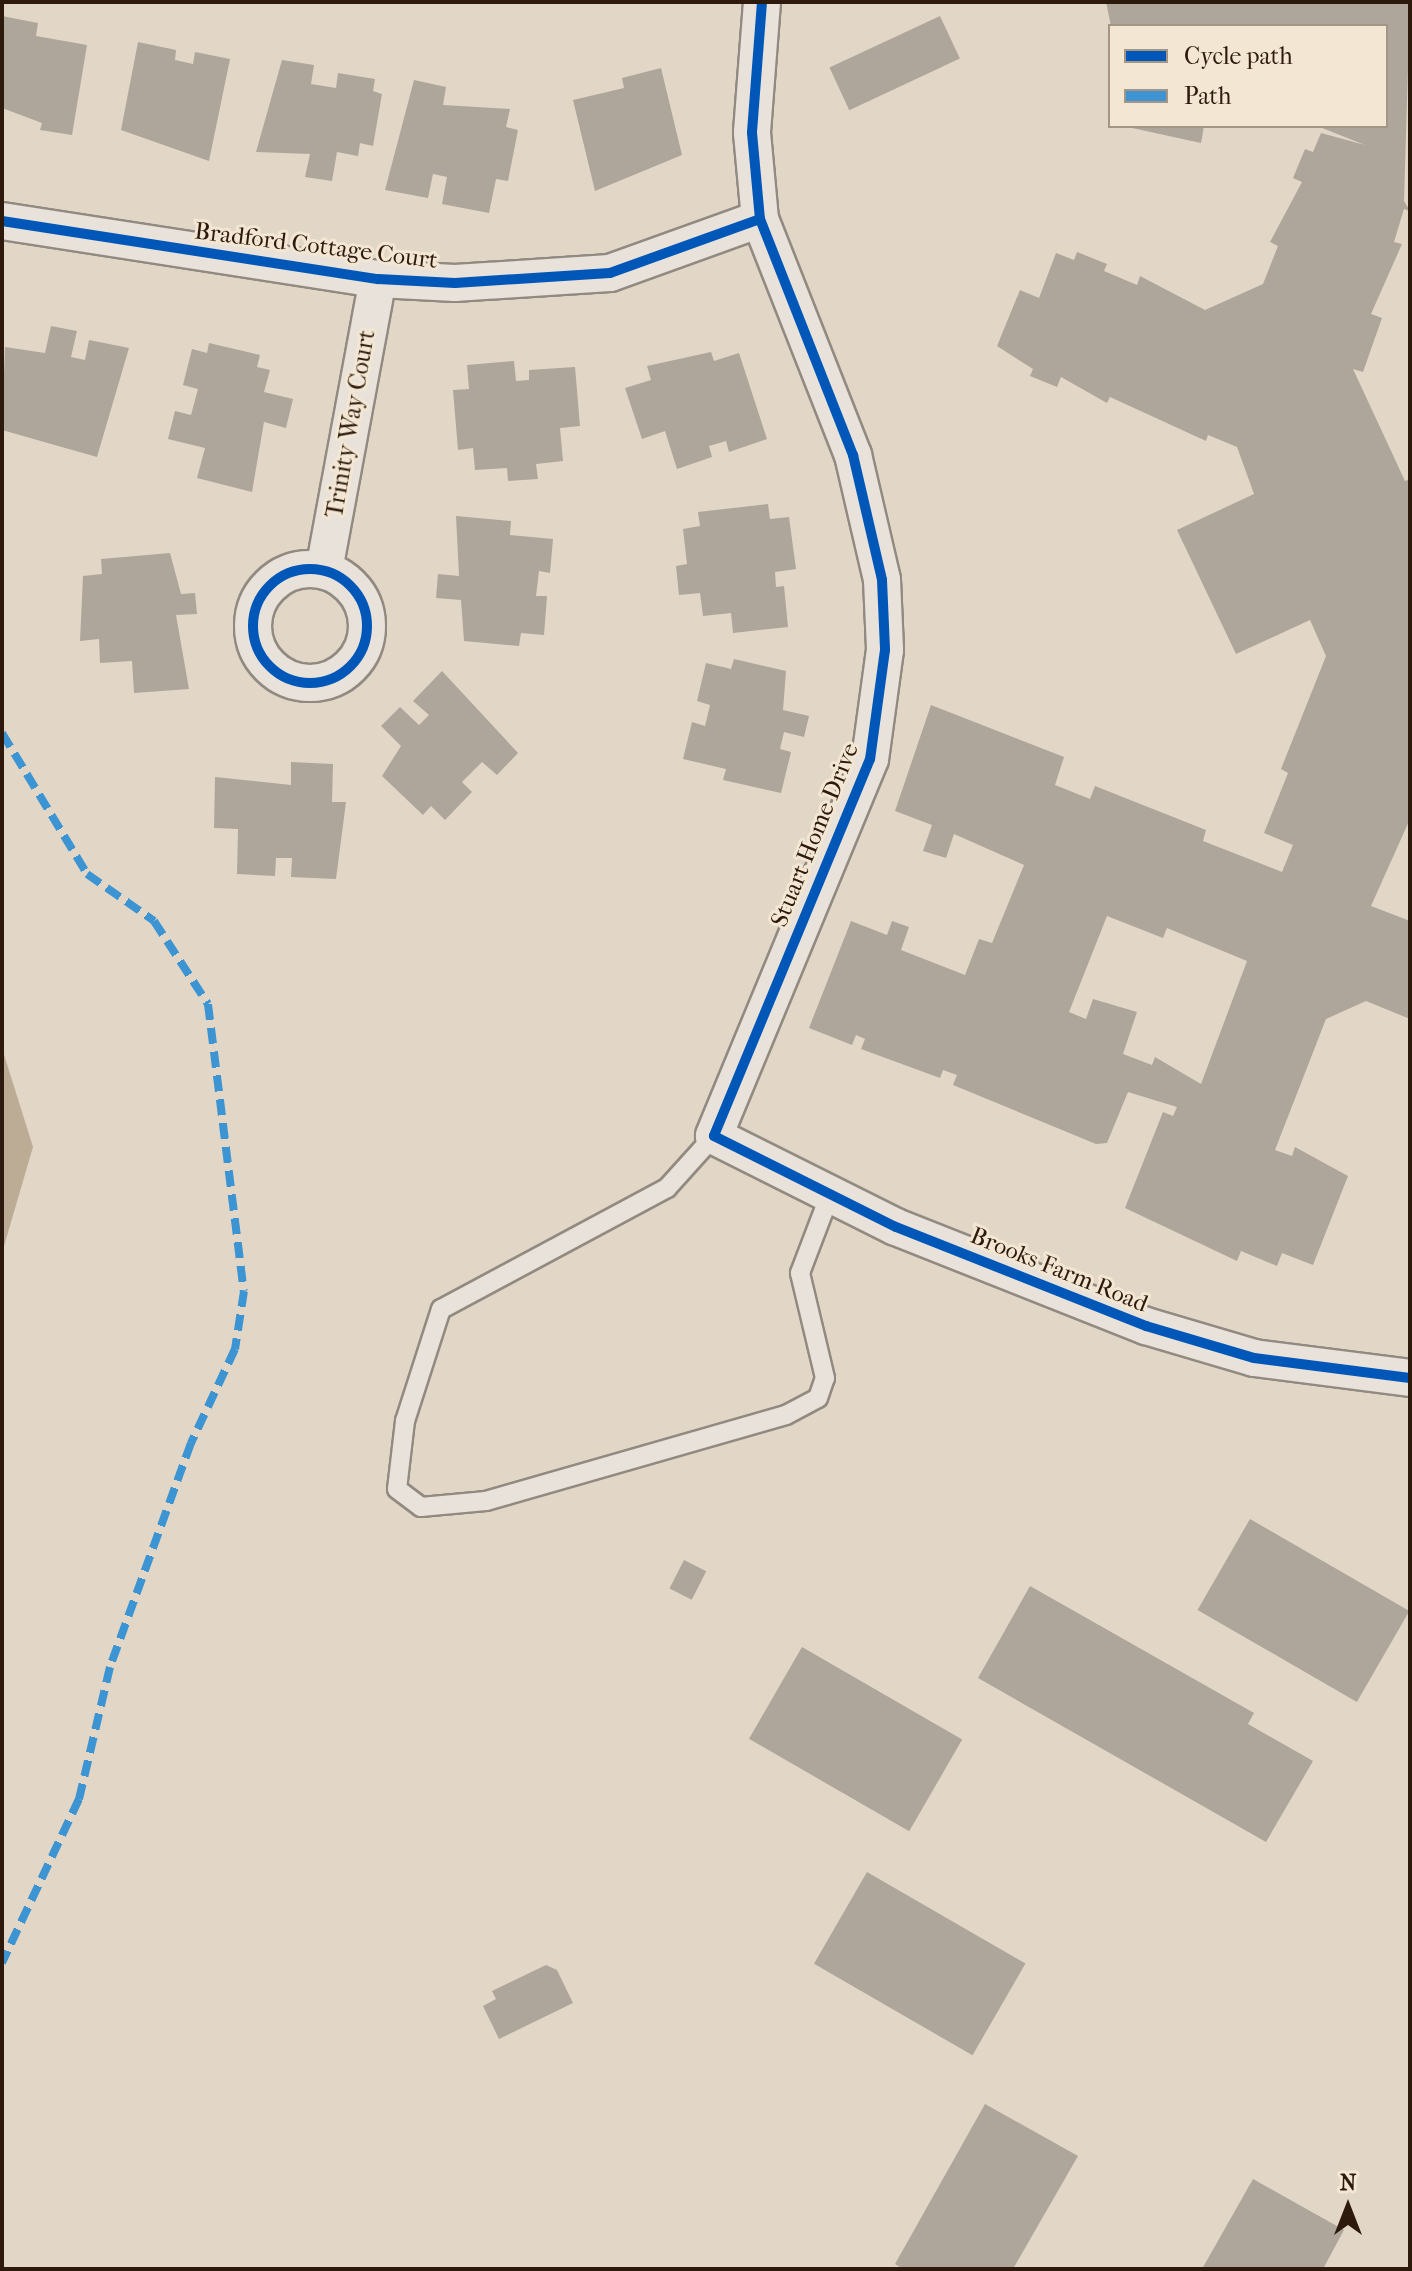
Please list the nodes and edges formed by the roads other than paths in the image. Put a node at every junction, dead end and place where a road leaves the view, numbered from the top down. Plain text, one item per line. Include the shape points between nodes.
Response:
1 (762, 2) edge
2 (760, 219) junction
3 (2, 221) edge
4 (378, 279) junction
5 (324, 570) dead end
6 (714, 1136) junction
7 (829, 1197) junction
8 (1410, 1378) edge

1 - 2 street, Stuart Home Drive via 752,133
2 - 4 street, Bradford Cottage Court via 610,273 482,282
2 - 6 street, Stuart Home Drive via 853,455 882,580 885,650 870,759
3 - 4 street, Bradford Cottage Court
4 - 5 street, Trinity Way Court
6 - 7 street, Brooks Farm Road
6 - 7 lane via 667,1188 441,1309 405,1421 397,1489 421,1507 486,1501 786,1415 818,1398 825,1378 800,1273
7 - 8 street, Brooks Farm Road via 1146,1326 1254,1358

